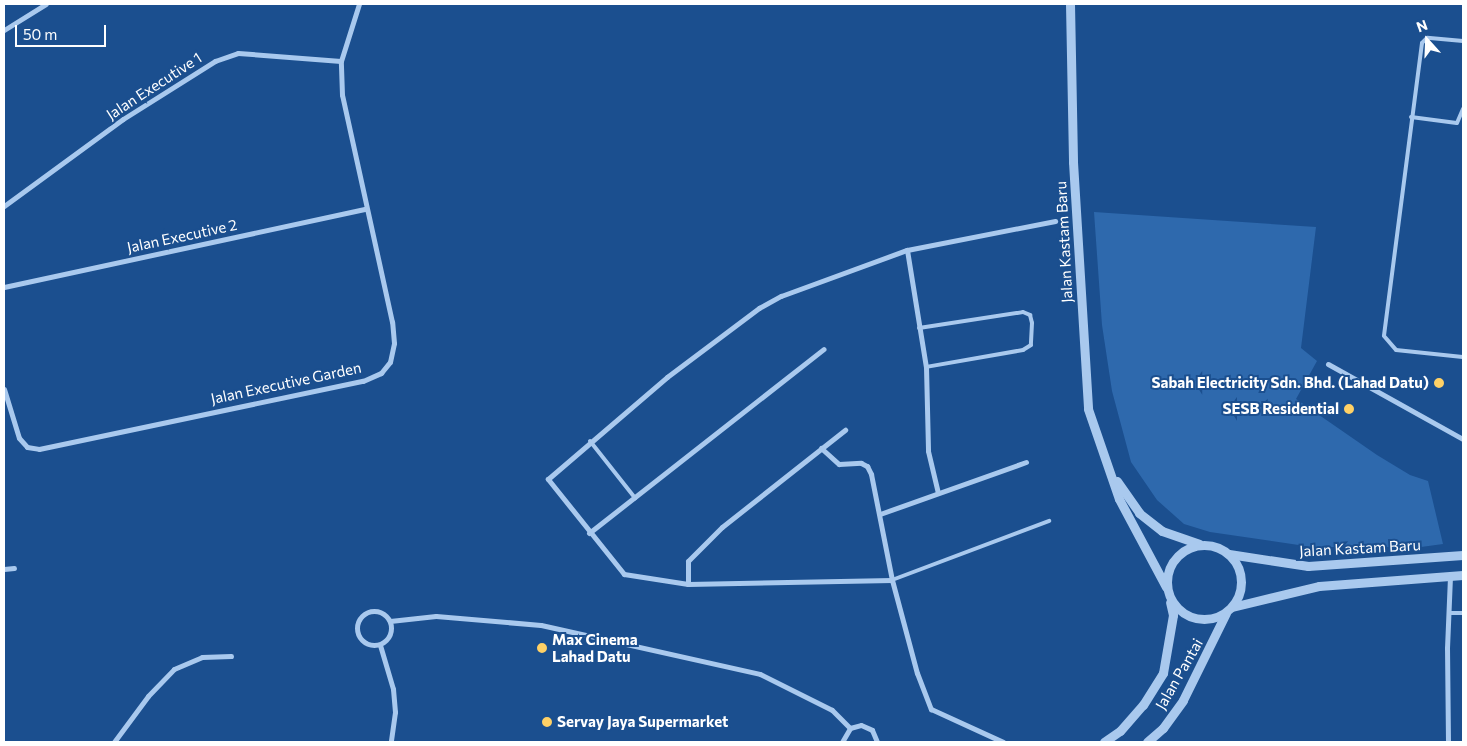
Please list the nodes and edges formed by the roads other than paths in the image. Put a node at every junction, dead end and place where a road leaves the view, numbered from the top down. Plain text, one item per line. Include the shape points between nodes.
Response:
1 (46, 4) edge
2 (360, 4) edge
3 (1070, 4) edge
4 (4, 30) edge
5 (1463, 41) edge
6 (341, 60) junction
7 (1463, 109) edge
8 (1411, 117) junction
9 (4, 206) edge
10 (366, 209) junction
11 (1056, 221) dead end
12 (906, 250) junction
13 (4, 287) edge
14 (919, 328) junction
15 (824, 349) dead end
16 (1463, 357) edge
17 (1328, 364) dead end
18 (926, 367) junction
19 (4, 389) edge
20 (845, 430) dead end
21 (1463, 439) edge
22 (590, 441) junction
23 (822, 448) junction
24 (1026, 462) dead end
25 (1112, 475) junction
26 (938, 493) junction
27 (636, 499) junction
28 (880, 514) junction
29 (1049, 521) dead end
30 (589, 533) junction
31 (1202, 544) junction
32 (1229, 554) junction
33 (1463, 555) edge
34 (14, 568) dead end
35 (4, 569) edge
36 (1463, 575) edge
37 (1450, 576) junction
38 (892, 580) junction
39 (688, 584) junction
40 (1167, 591) junction
41 (1229, 610) junction
42 (1450, 613) junction
43 (1463, 613) edge
44 (390, 621) junction
45 (380, 645) junction
46 (231, 656) dead end
47 (850, 728) junction
48 (114, 742) edge
49 (391, 742) edge
50 (842, 742) edge
51 (877, 742) edge
52 (1002, 742) edge
53 (1104, 742) edge
54 (1147, 742) edge
55 (1448, 742) edge

1 - 4 street
2 - 6 street, Jalan Executive Garden
3 - 25 street, Jalan Kastam Baru via 1073,162 1084,370 1088,409
5 - 8 lane via 1424,40
6 - 9 street, Jalan Executive 1 via 238,53 215,61 123,119
6 - 10 street, Jalan Executive Garden via 342,94
7 - 8 lane via 1457,123
8 - 16 lane via 1384,336 1396,350
10 - 13 street, Jalan Executive 2
10 - 19 street, Jalan Executive Garden via 394,343 390,362 380,373 363,381 38,449 27,447 19,438
11 - 12 street
12 - 14 street
12 - 22 street via 844,271 759,308 667,377
14 - 18 street
14 - 18 lane via 1023,312 1030,315 1032,323 1031,345 1023,350
15 - 27 street
17 - 21 street
18 - 26 street via 928,451
20 - 23 street
22 - 27 lane
22 - 30 street via 548,478
23 - 28 street via 839,464 867,466
23 - 39 street via 722,527 688,561
24 - 26 street
25 - 31 street, Jalan Kastam Baru via 1139,512 1162,531
25 - 40 street, Jalan Kastam Baru via 1119,499
26 - 28 street
27 - 30 street
28 - 38 street
29 - 38 lane
30 - 39 street via 624,574
31 - 32 street via 1221,548
31 - 40 street via 1179,553 1166,575
32 - 33 street, Jalan Kastam Baru via 1308,566
32 - 41 street via 1236,563 1241,586
34 - 35 street
36 - 37 street
37 - 41 street via 1320,586
37 - 42 street
38 - 39 street
38 - 52 street via 917,673 931,710
40 - 41 street via 1173,604 1192,618 1209,619
40 - 53 street, Jalan Pantai via 1173,615 1163,673 1143,706 1120,731
41 - 54 street, Jalan Pantai via 1183,700 1163,728
42 - 43 lane
42 - 55 street
44 - 45 street via 390,635
44 - 45 street via 379,611 372,611 360,618 357,625 357,632 365,644
44 - 47 street via 436,616 541,625 760,674 832,710
45 - 49 street via 393,689 395,712
46 - 48 street via 202,657 174,669 148,696
47 - 50 street
47 - 51 street via 867,727

